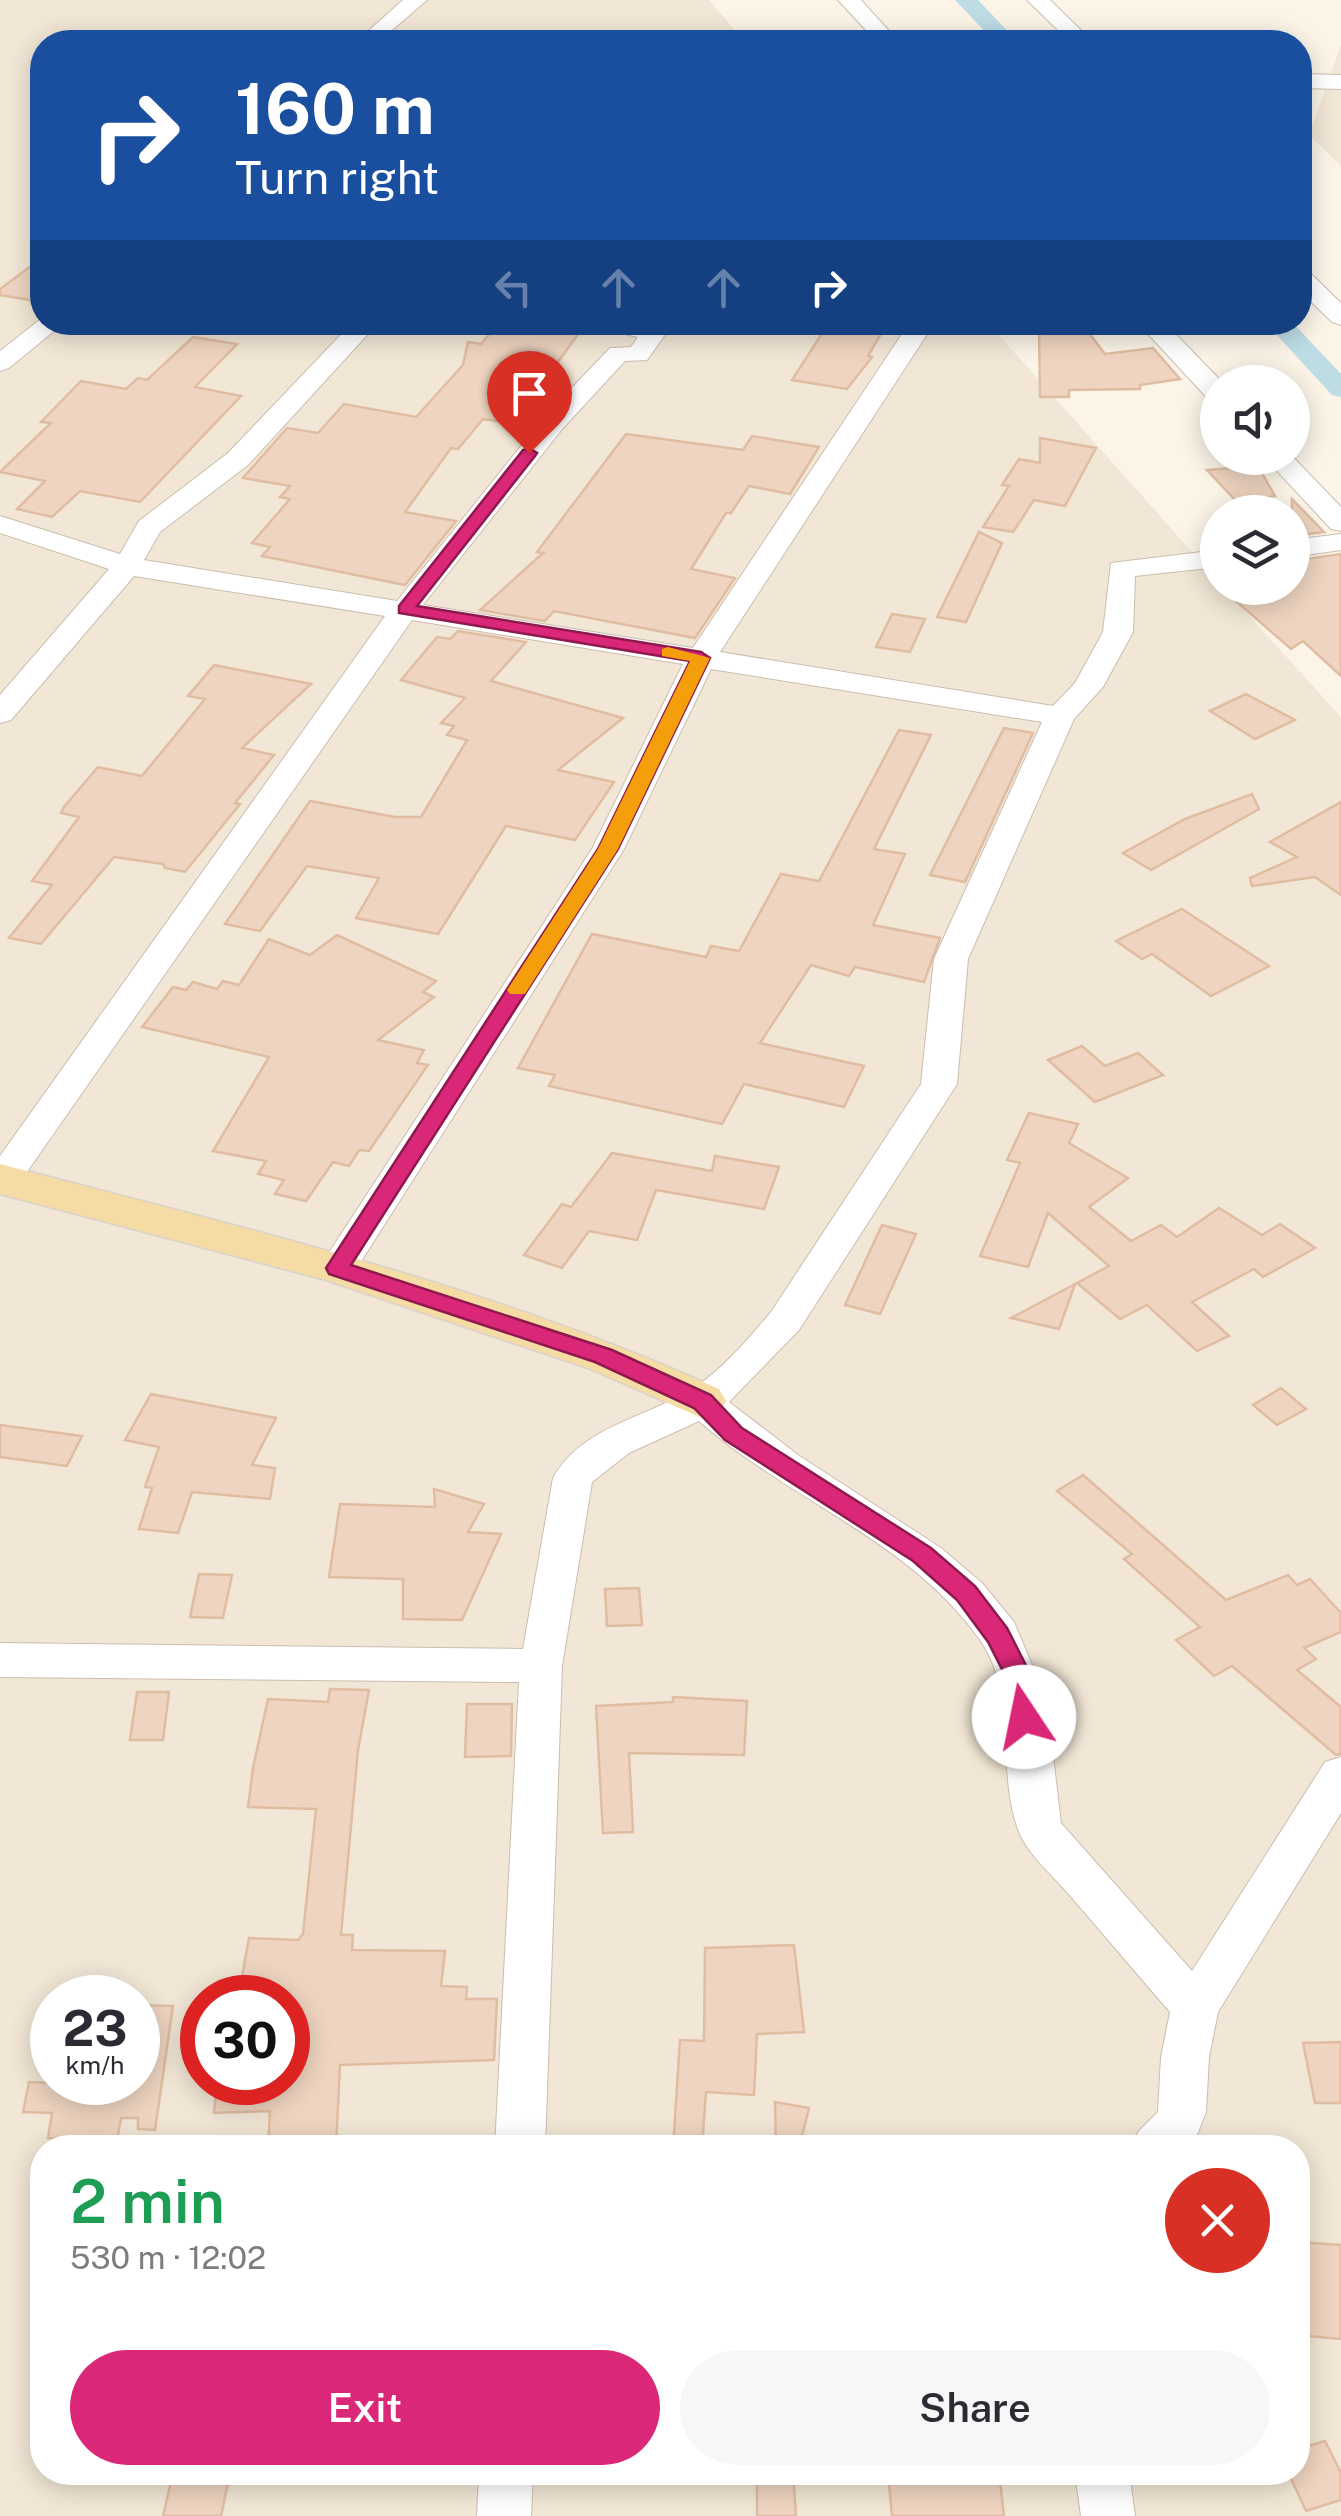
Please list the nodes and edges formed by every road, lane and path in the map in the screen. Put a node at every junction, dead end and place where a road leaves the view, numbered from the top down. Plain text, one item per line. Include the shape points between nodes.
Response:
1 (416, 0) edge
2 (849, 0) edge
3 (1038, 0) edge
4 (380, 30) edge
5 (878, 30) edge
6 (1069, 30) edge
7 (1312, 81) edge
8 (1341, 82) edge
9 (1312, 289) edge
10 (1341, 317) edge
11 (36, 335) edge
12 (355, 335) edge
13 (652, 335) edge
14 (913, 335) edge
15 (1161, 335) edge
16 (0, 363) edge
17 (1200, 375) edge
18 (1294, 475) edge
19 (1341, 523) edge
20 (0, 524) edge
21 (1341, 542) edge
22 (1310, 546) edge
23 (1200, 560) edge
24 (127, 566) junction
25 (405, 609) junction
26 (701, 658) junction
27 (0, 714) edge
28 (1060, 716) junction
29 (1, 1180) edge
30 (338, 1268) junction
31 (702, 1402) junction
32 (0, 1660) edge
33 (542, 1666) junction
34 (1341, 1775) edge
35 (1195, 2007) junction
36 (521, 2135) edge
37 (1173, 2135) edge
38 (505, 2485) edge
39 (1104, 2485) edge
40 (504, 2516) edge
41 (1108, 2516) edge

1 - 4 street
2 - 5 street
3 - 6 street
7 - 8 street
9 - 10 street
11 - 16 street
12 - 24 street via 238,460 148,528
13 - 25 street via 638,355 619,353 554,422
14 - 26 street
15 - 17 street
18 - 19 street
20 - 24 street
21 - 22 street
23 - 28 street via 1121,569 1118,632 1088,687
24 - 25 street
24 - 27 street
25 - 26 street
25 - 29 street
26 - 28 street
26 - 30 street via 608,849
28 - 31 street via 951,959 938,1084 785,1321
29 - 30 main road
30 - 31 main road via 604,1356
31 - 33 street via 587,1458 572,1478
31 - 35 street via 734,1434 922,1554 966,1593 1020,1679 1041,1831
32 - 33 street
33 - 36 street
34 - 35 street
35 - 37 street via 1182,2112
38 - 40 street
39 - 41 street

